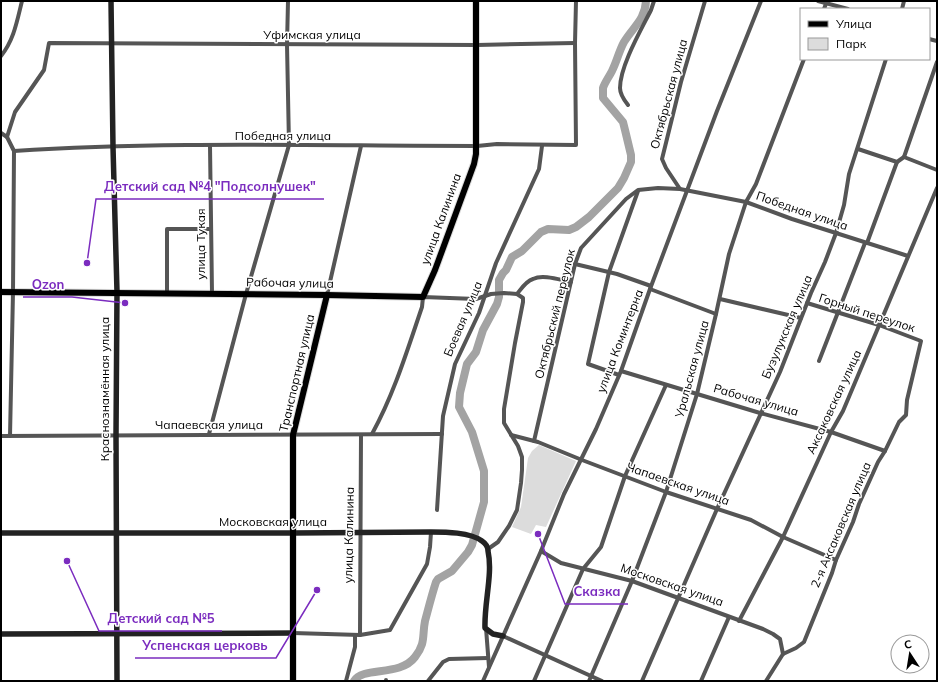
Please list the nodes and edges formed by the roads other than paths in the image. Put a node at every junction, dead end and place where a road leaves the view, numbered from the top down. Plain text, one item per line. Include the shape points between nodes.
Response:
1 (22, 1) edge
2 (111, 1) edge
3 (288, 1) edge
4 (476, 1) edge
5 (576, 1) edge
6 (654, 1) edge
7 (705, 1) edge
8 (761, 1) edge
9 (818, 1) edge
10 (827, 2) edge
11 (845, 8) edge
12 (575, 43) junction
13 (113, 44) junction
14 (287, 45) junction
15 (477, 45) junction
16 (1, 56) edge
17 (804, 60) edge
18 (886, 60) edge
19 (937, 62) edge
20 (628, 105) dead end
21 (1, 133) edge
22 (7, 137) junction
23 (289, 145) junction
24 (210, 146) junction
25 (361, 146) junction
26 (476, 146) junction
27 (542, 146) junction
28 (113, 147) junction
29 (858, 149) junction
30 (14, 151) junction
31 (904, 157) junction
32 (897, 162) junction
33 (937, 170) edge
34 (937, 188) edge
35 (680, 189) junction
36 (638, 190) junction
37 (687, 191) junction
38 (746, 202) junction
39 (211, 229) junction
40 (836, 233) junction
41 (866, 243) junction
42 (908, 256) junction
43 (575, 264) junction
44 (609, 272) junction
45 (571, 282) junction
46 (650, 288) junction
47 (1, 292) edge
48 (14, 292) junction
49 (117, 292) junction
50 (167, 293) junction
51 (212, 294) junction
52 (246, 294) junction
53 (517, 294) junction
54 (327, 295) junction
55 (486, 296) junction
56 (423, 298) junction
57 (720, 298) junction
58 (807, 304) junction
59 (837, 312) junction
60 (716, 314) junction
61 (801, 318) junction
62 (879, 325) junction
63 (921, 341) joint
64 (819, 361) dead end
65 (620, 373) junction
66 (666, 385) junction
67 (697, 394) junction
68 (760, 414) junction
69 (831, 432) junction
70 (209, 434) junction
71 (372, 434) junction
72 (442, 434) junction
73 (511, 434) junction
74 (116, 435) junction
75 (292, 435) junction
76 (361, 435) junction
77 (1, 436) edge
78 (10, 436) junction
79 (534, 441) junction
80 (885, 451) junction
81 (582, 460) junction
82 (625, 476) junction
83 (666, 492) junction
84 (717, 509) junction
85 (437, 510) dead end
86 (431, 532) junction
87 (1, 533) edge
88 (116, 533) junction
89 (293, 533) junction
90 (360, 533) junction
91 (783, 537) junction
92 (488, 549) junction
93 (541, 551) junction
94 (836, 560) junction
95 (583, 569) junction
96 (632, 581) junction
97 (678, 599) junction
98 (729, 617) junction
99 (740, 621) junction
100 (486, 628) junction
101 (293, 633) junction
102 (1, 634) edge
103 (117, 634) junction
104 (358, 635) junction
105 (503, 636) junction
106 (782, 654) junction
107 (546, 655) junction
108 (488, 658) junction
109 (489, 667) junction
110 (591, 676) junction
111 (117, 681) edge
112 (293, 681) edge
113 (346, 681) edge
114 (428, 681) edge
115 (483, 681) edge
116 (534, 681) edge
117 (589, 681) edge
118 (602, 681) edge
119 (642, 681) edge
120 (701, 681) edge
121 (766, 681) edge

1 - 16 street via 13,36
2 - 13 street, Краснознамённая улица
3 - 14 street
4 - 15 main road, улица Калинина
5 - 12 street
6 - 20 street via 623,69 620,88
7 - 35 street, Октябрьская улица via 662,159
8 - 37 street, улица Коминтерна
9 - 10 street
10 - 11 street
12 - 15 street, Уфимская улица
12 - 27 street, Победная улица via 576,145
13 - 14 street, Уфимская улица
13 - 22 street, Уфимская улица via 49,43 44,70 15,112
13 - 28 street, Краснознамённая улица
14 - 15 street, Уфимская улица
14 - 23 street
15 - 26 main road, улица Калинина
17 - 38 street, Уральская улица via 756,184
18 - 29 street, Бузулукская улица
19 - 31 street
21 - 22 street
22 - 30 street
23 - 24 street, Победная улица
23 - 25 street, Победная улица
23 - 52 street
24 - 28 street, Победная улица
24 - 39 street, улица Тукая
25 - 26 street, Победная улица
25 - 54 street, Транспортная улица
26 - 27 street, Победная улица
26 - 56 main road, улица Калинина via 474,164
27 - 55 street, Боевая улица via 539,169 496,263
28 - 30 street, Победная улица
28 - 49 street, Краснознамённая улица
29 - 32 street
29 - 40 street, Бузулукская улица via 849,174
30 - 48 street
31 - 32 street
31 - 33 street
32 - 41 street
34 - 42 street, Аксаковская улица
35 - 36 street
35 - 37 street
36 - 43 street, Октябрьский переулок via 626,199 581,248
36 - 44 street
37 - 38 street, Победная улица
37 - 46 street, улица Коминтерна
38 - 40 street, Победная улица
38 - 57 street, Уральская улица via 729,254
39 - 50 street via 167,229
39 - 51 street, улица Тукая
40 - 41 street, Победная улица
40 - 58 street, Бузулукская улица
41 - 42 street, Победная улица
41 - 59 street
42 - 62 street, Аксаковская улица
43 - 44 street
43 - 45 street, Октябрьский переулок
44 - 46 street
44 - 65 street, Рабочая улица via 588,364
45 - 53 street via 547,278 532,279
45 - 79 street, Октябрьский переулок
46 - 60 street
46 - 65 street, улица Коминтерна
47 - 48 main road, Рабочая улица
48 - 49 main road, Рабочая улица
48 - 78 street
49 - 50 main road, Рабочая улица
49 - 74 street, Краснознамённая улица
50 - 51 main road, Рабочая улица
51 - 52 main road, Рабочая улица
52 - 54 main road, Рабочая улица
52 - 70 street
53 - 55 street, Рабочая улица
53 - 73 street via 523,298 523,302 504,409 504,423
54 - 56 main road, Рабочая улица
54 - 75 main road, Транспортная улица
55 - 56 street, Рабочая улица via 476,299
55 - 72 street, Боевая улица via 455,364 446,401
56 - 71 street, улица Калинина via 395,386
57 - 60 street, Уральская улица
57 - 61 street
58 - 59 street, Горный переулок
58 - 61 street, Бузулукская улица
59 - 62 street, Горный переулок
59 - 64 street
60 - 67 street, Уральская улица
61 - 68 street, Бузулукская улица
62 - 63 street, Горный переулок
62 - 69 street, Аксаковская улица via 843,411
63 - 80 street, 2-я Аксаковская улица via 907,400 906,416 899,422
65 - 66 street, Рабочая улица
65 - 81 street, улица Коминтерна
66 - 67 street, Рабочая улица
66 - 82 street
67 - 68 street, Рабочая улица
67 - 83 street, Уральская улица
68 - 69 street, Рабочая улица
68 - 84 street, Бузулукская улица
69 - 80 street, Рабочая улица
69 - 91 street, Аксаковская улица
70 - 74 street, Чапаевская улица
70 - 75 street, Чапаевская улица
71 - 72 street, Чапаевская улица
71 - 76 street, Чапаевская улица
72 - 85 street, Боевая улица
73 - 79 street, Чапаевская улица
73 - 92 street via 522,457 517,510 498,542
74 - 78 street, Чапаевская улица
74 - 88 street, Краснознамённая улица
75 - 76 street, Чапаевская улица
75 - 89 main road, Транспортная улица
76 - 90 street, улица Калинина
77 - 78 street, Чапаевская улица
79 - 81 street, Чапаевская улица
80 - 94 street, 2-я Аксаковская улица
81 - 82 street, Чапаевская улица
81 - 93 street, улица Коминтерна via 564,494
82 - 83 street, Чапаевская улица
82 - 95 street via 600,547
83 - 84 street, Чапаевская улица
83 - 96 street, Уральская улица
84 - 91 street, Чапаевская улица via 751,520
84 - 97 street, Бузулукская улица
86 - 90 street, Московская улица
86 - 92 street, Московская улица via 467,535 481,540
86 - 104 street via 427,564 392,628 387,632
87 - 88 street, Московская улица
88 - 89 street, Московская улица
88 - 103 street, Краснознамённая улица
89 - 90 street, Московская улица
89 - 101 main road, Транспортная улица
90 - 104 street, улица Калинина
91 - 94 street, Чапаевская улица
91 - 99 street, Аксаковская улица
92 - 100 street
93 - 95 street, Московская улица via 561,563
93 - 105 street, улица Коминтерна
94 - 106 street, 2-я Аксаковская улица via 804,642
95 - 96 street, Московская улица
95 - 107 street
96 - 97 street, Московская улица
96 - 110 street, Уральская улица
97 - 98 street, Московская улица
97 - 119 street, Бузулукская улица
98 - 99 street, Московская улица
98 - 120 street
99 - 106 street, Московская улица via 780,639
100 - 105 street via 493,634
100 - 108 street
101 - 103 street
101 - 104 street
101 - 112 main road, Транспортная улица
102 - 103 street
103 - 111 street, Краснознамённая улица
104 - 113 street, улица Калинина
105 - 107 street
105 - 109 street, улица Коминтерна
106 - 121 street
107 - 110 street
107 - 116 street
108 - 109 street
108 - 114 street via 449,658
109 - 115 street, улица Коминтерна
110 - 117 street, Уральская улица
110 - 118 street

